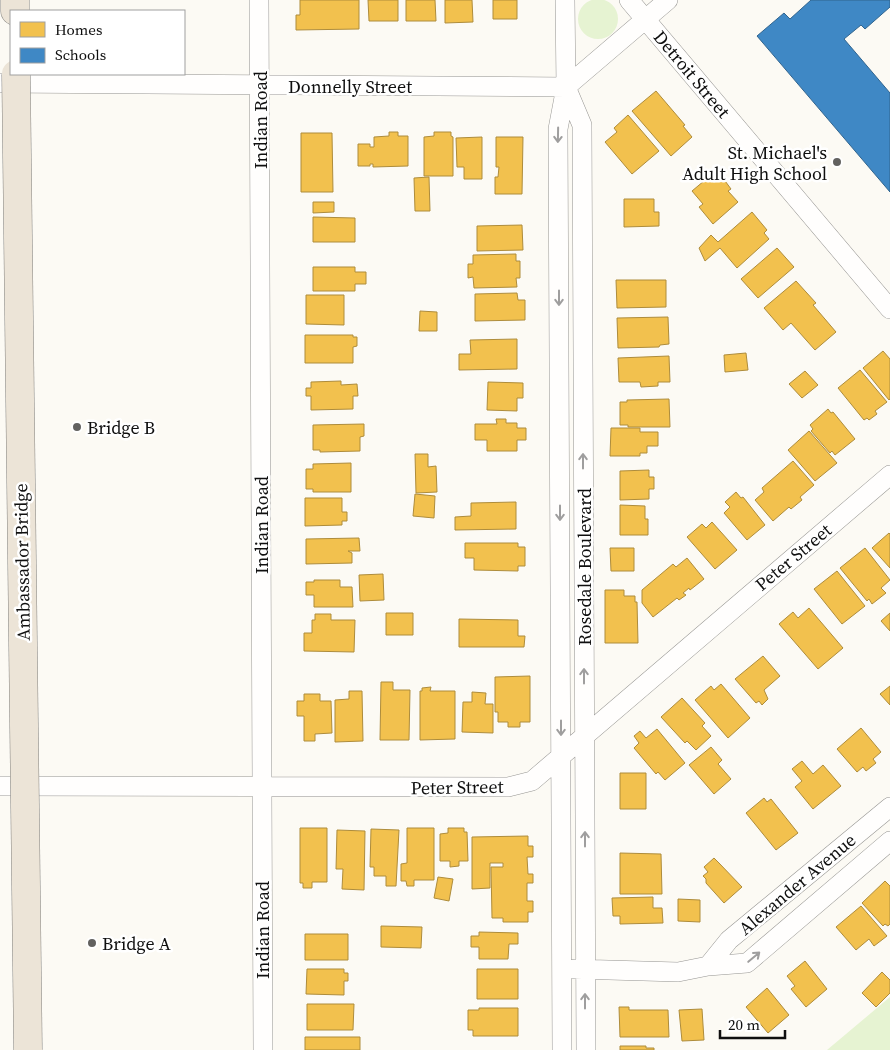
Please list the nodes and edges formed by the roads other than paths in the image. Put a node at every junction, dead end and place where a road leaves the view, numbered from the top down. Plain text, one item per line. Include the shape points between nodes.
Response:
1 (259, 0) edge
2 (565, 0) edge
3 (630, 0) edge
4 (668, 0) edge
5 (646, 20) junction
6 (16, 75) edge
7 (0, 83) edge
8 (260, 85) junction
9 (566, 87) junction
10 (890, 309) edge
11 (890, 475) edge
12 (584, 736) junction
13 (561, 756) junction
14 (0, 786) edge
15 (262, 787) junction
16 (890, 807) edge
17 (890, 841) edge
18 (708, 966) junction
19 (562, 968) junction
20 (585, 969) junction
21 (28, 1050) edge
22 (263, 1050) edge
23 (562, 1050) edge
24 (586, 1050) edge

1 - 8 street, Indian Road
2 - 9 street, Rosedale Boulevard
3 - 5 street, Detroit Street
4 - 5 street
5 - 9 street
5 - 10 street, Detroit Street
6 - 21 highway, Ambassador Bridge, bridge
7 - 8 street, Donnelly Street
8 - 9 street, Donnelly Street
8 - 15 street, Indian Road
12 -> 9 street, Rosedale Boulevard via 582,125
9 -> 13 street, Rosedale Boulevard via 558,129
11 - 12 street, Peter Street
12 - 13 street, Peter Street
20 -> 12 street, Rosedale Boulevard
13 - 15 street, Peter Street via 532,781 508,787
13 - 19 street, Rosedale Boulevard
14 - 15 street, Peter Street
15 - 22 street, Indian Road
16 - 18 street, Alexander Avenue via 729,940
18 -> 17 street, Alexander Avenue via 747,963
18 - 20 street, Alexander Avenue via 678,972
19 - 20 street, Alexander Avenue
19 - 23 street, Rosedale Boulevard
24 -> 20 street, Rosedale Boulevard

